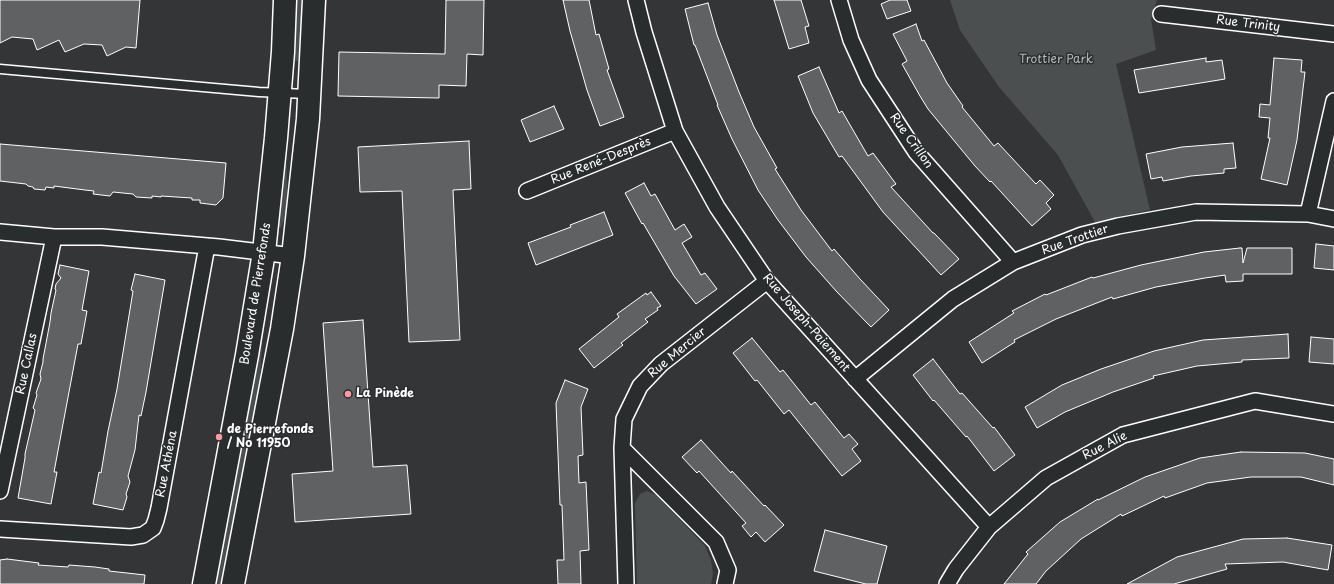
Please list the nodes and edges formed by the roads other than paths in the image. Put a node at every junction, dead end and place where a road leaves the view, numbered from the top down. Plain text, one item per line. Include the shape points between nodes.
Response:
1 (285, 0) edge
2 (314, 0) edge
3 (636, 0) edge
4 (839, 0) edge
5 (1162, 14) dead end
6 (1334, 34) edge
7 (0, 68) edge
8 (280, 92) junction
9 (309, 94) junction
10 (1334, 101) edge
11 (675, 131) junction
12 (527, 191) dead end
13 (1308, 214) junction
14 (1334, 219) edge
15 (0, 232) edge
16 (54, 237) junction
17 (207, 246) junction
18 (264, 252) junction
19 (293, 256) junction
20 (1014, 262) junction
21 (767, 281) junction
22 (855, 378) junction
23 (1334, 414) edge
24 (622, 448) junction
25 (0, 491) edge
26 (989, 527) junction
27 (0, 529) edge
28 (204, 584) edge
29 (234, 584) edge
30 (626, 584) edge
31 (725, 584) edge
32 (947, 584) edge

1 - 8 main road, Boulevard de Pierrefonds
2 - 9 main road
3 - 11 street, Rue Joseph-Paiement
4 - 20 street, Rue Crillon via 851,40 868,80 916,152
5 - 6 street, Rue Trinity
7 - 8 lane
8 - 9 lane
8 - 18 main road, Boulevard de Pierrefonds
9 - 19 main road
10 - 13 street
11 - 12 street, Rue René-Desprès
11 - 21 street, Rue Joseph-Paiement via 717,207
13 - 14 street, Rue Trottier
13 - 20 street, Rue Trottier via 1196,212 1082,235
15 - 16 street
16 - 17 street via 102,237
16 - 25 street, Rue Callas
17 - 18 street
17 - 27 street, Rue Athéna via 159,508 153,528 143,535 130,537
18 - 19 street
18 - 28 main road, Boulevard de Pierrefonds
19 - 29 main road via 282,329
20 - 22 street, Rue Trottier via 953,299
21 - 22 street, Rue Joseph-Paiement
21 - 24 street, Rue Mercier via 661,364 640,386 624,419
22 - 26 street, Rue Joseph-Paiement
23 - 26 street, Rue Alie via 1255,401 1123,435 1046,478
24 - 30 street, Rue Mercier
24 - 31 street via 716,542 728,570
26 - 32 street, Rue Alie

